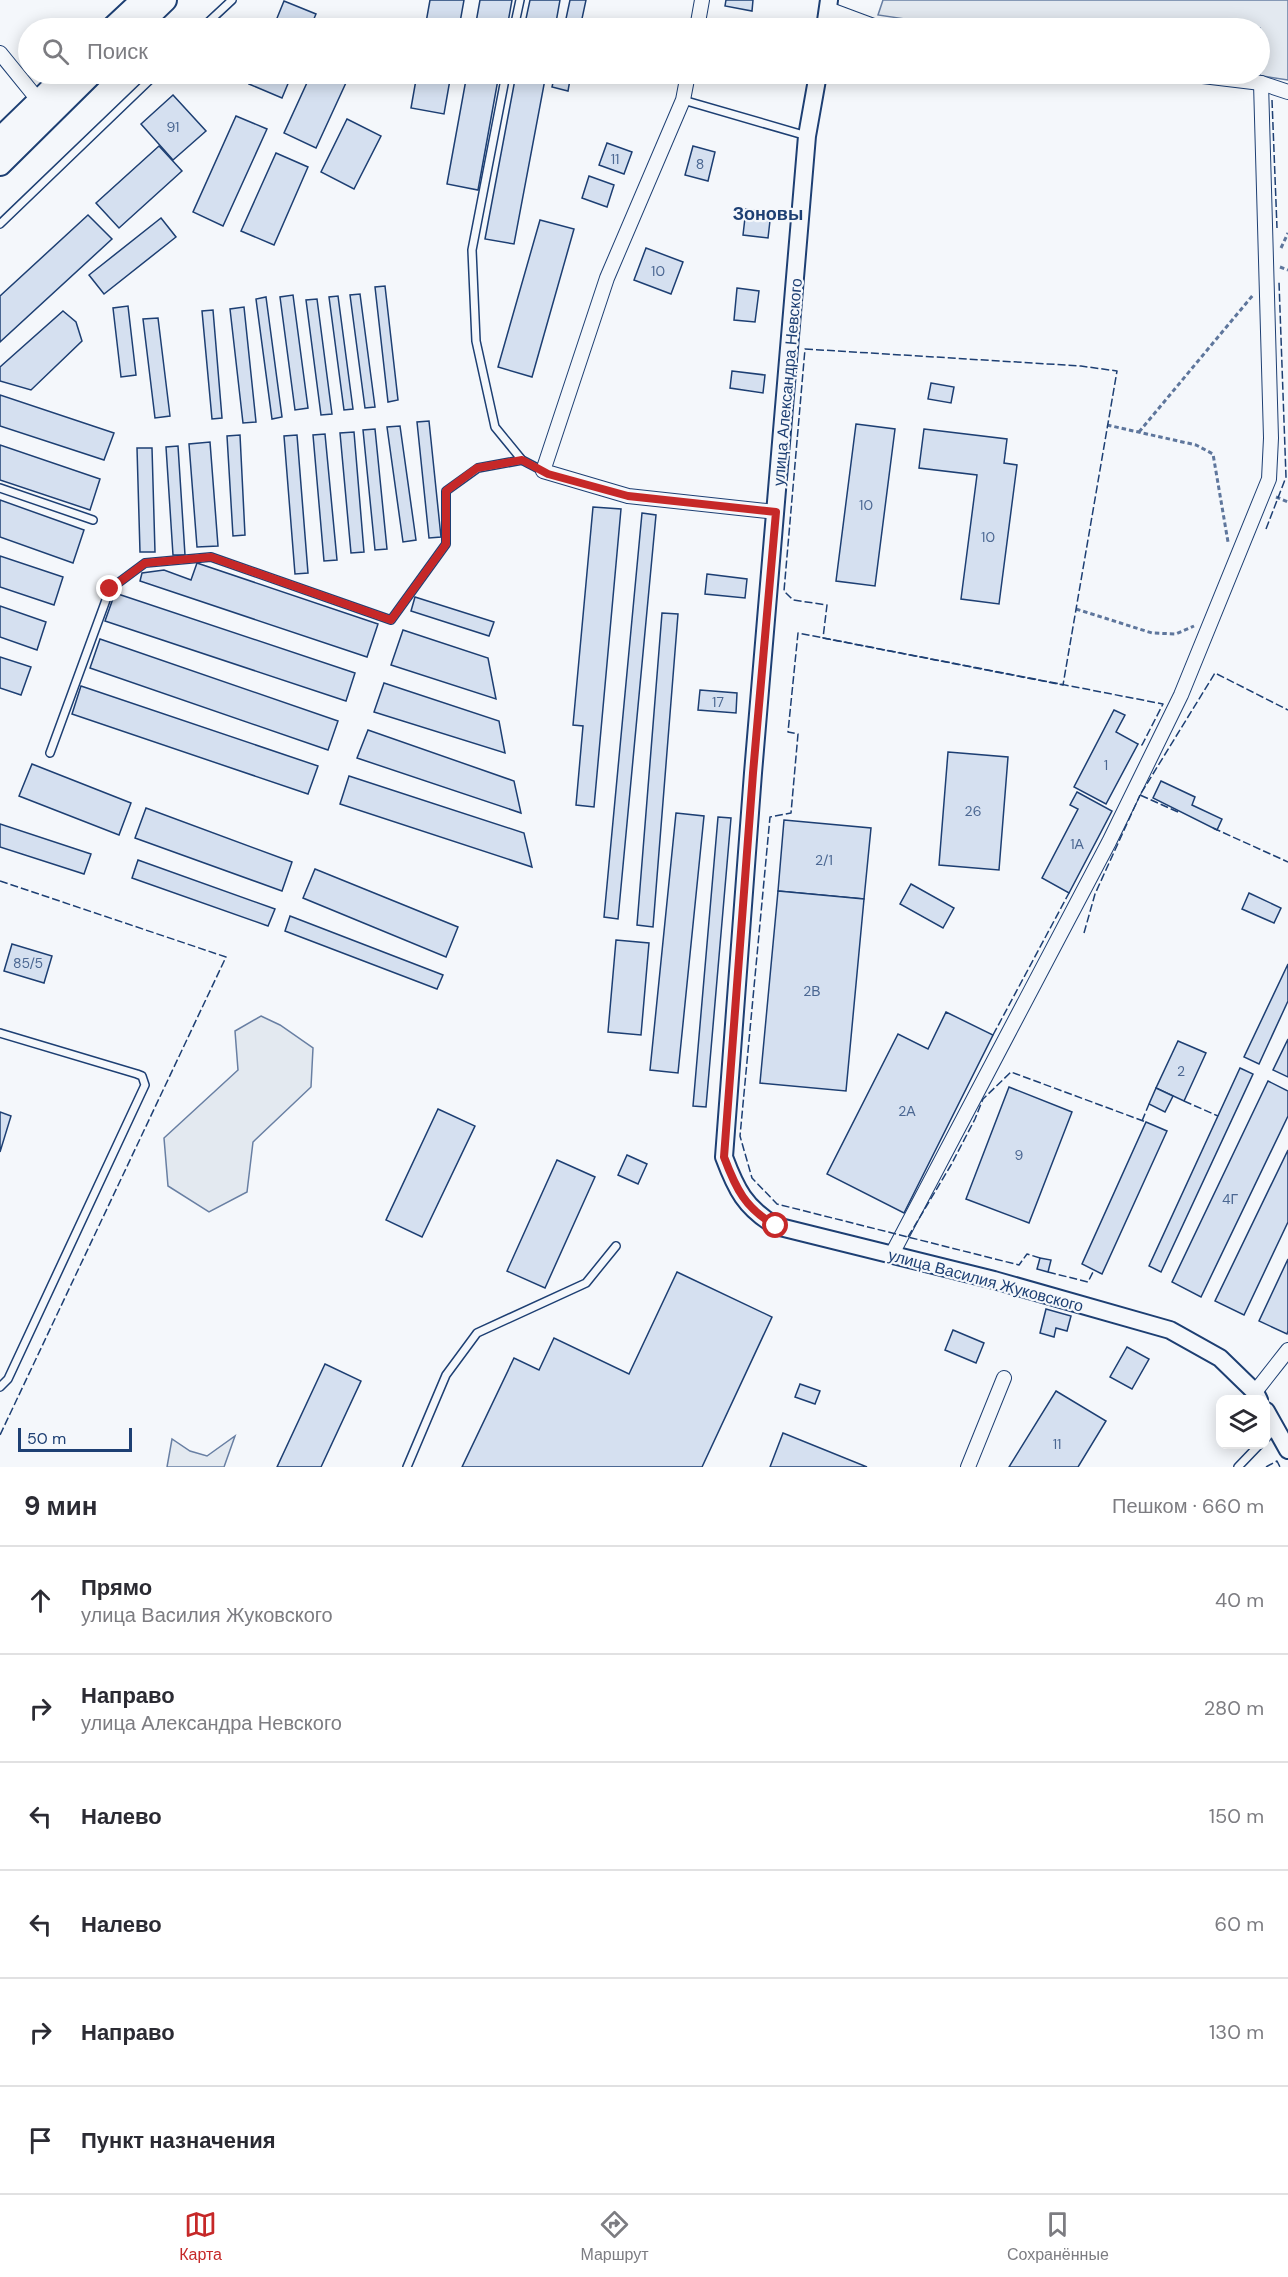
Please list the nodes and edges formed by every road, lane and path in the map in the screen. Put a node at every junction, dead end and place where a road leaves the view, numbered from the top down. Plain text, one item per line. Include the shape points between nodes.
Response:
1 (143, 0) edge
2 (165, 0) edge
3 (232, 0) edge
4 (520, 0) edge
5 (702, 0) edge
6 (829, 4) edge
7 (124, 18) edge
8 (146, 18) edge
9 (213, 18) edge
10 (516, 18) edge
11 (699, 18) edge
12 (858, 18) edge
13 (0, 53) edge
14 (18, 75) edge
15 (25, 84) edge
16 (56, 84) edge
17 (81, 84) edge
18 (146, 84) edge
19 (504, 84) edge
20 (686, 84) edge
21 (816, 84) edge
22 (1261, 84) edge
23 (1264, 84) edge
24 (1288, 92) edge
25 (683, 100) junction
26 (39, 101) junction
27 (807, 136) junction
28 (0, 139) edge
29 (0, 164) edge
30 (0, 224) edge
31 (1288, 233) edge
32 (1267, 278) junction
33 (1107, 425) dead end
34 (1139, 432) junction
35 (522, 460) junction
36 (543, 471) junction
37 (0, 488) edge
38 (776, 512) junction
39 (93, 520) dead end
40 (1231, 572) junction
41 (1076, 609) dead end
42 (1216, 610) junction
43 (50, 753) dead end
44 (0, 1034) edge
45 (724, 1157) joint
46 (616, 1246) dead end
47 (892, 1254) junction
48 (1288, 1350) edge
49 (1004, 1378) dead end
50 (0, 1387) edge
51 (1256, 1395) edge
52 (1258, 1395) edge
53 (1270, 1434) edge
54 (1255, 1449) edge
55 (1288, 1450) edge
56 (407, 1467) edge
57 (969, 1467) edge
58 (1238, 1467) edge

1 - 7 highway
2 - 8 highway
3 - 9 lane
4 - 10 lane
5 - 11 street
6 - 12 street
13 - 14 street
15 - 26 street
16 - 26 highway
17 - 29 highway
18 - 30 lane
19 - 35 lane via 472,250 476,341 495,427
20 - 25 street
21 - 27 street, улица Александра Невского
22 - 32 street
23 - 24 street
25 - 27 lane
25 - 36 street via 607,278
26 - 28 highway
27 - 38 street, улица Александра Невского
31 - 32 path
32 - 34 path
32 - 40 street via 1269,479
33 - 34 path
34 - 40 path via 1196,444 1213,454
35 - 36 lane
35 - 43 lane via 477,468 446,491 446,544 391,620 211,557 145,563 110,589
36 - 38 street via 628,496
37 - 39 lane
38 - 45 street, улица Александра Невского
40 - 42 street
41 - 42 path via 1152,633 1176,634 1194,627
42 - 47 street via 1181,695 1108,842
44 - 50 lane via 137,1074 145,1085 8,1379
45 - 47 street, улица Василия Жуковского via 735,1186 757,1215 776,1226
46 - 56 lane via 586,1283 477,1333 446,1375
47 - 51 street, улица Василия Жуковского via 1170,1330 1220,1358
48 - 52 street
49 - 57 street
53 - 55 street
54 - 58 lane

